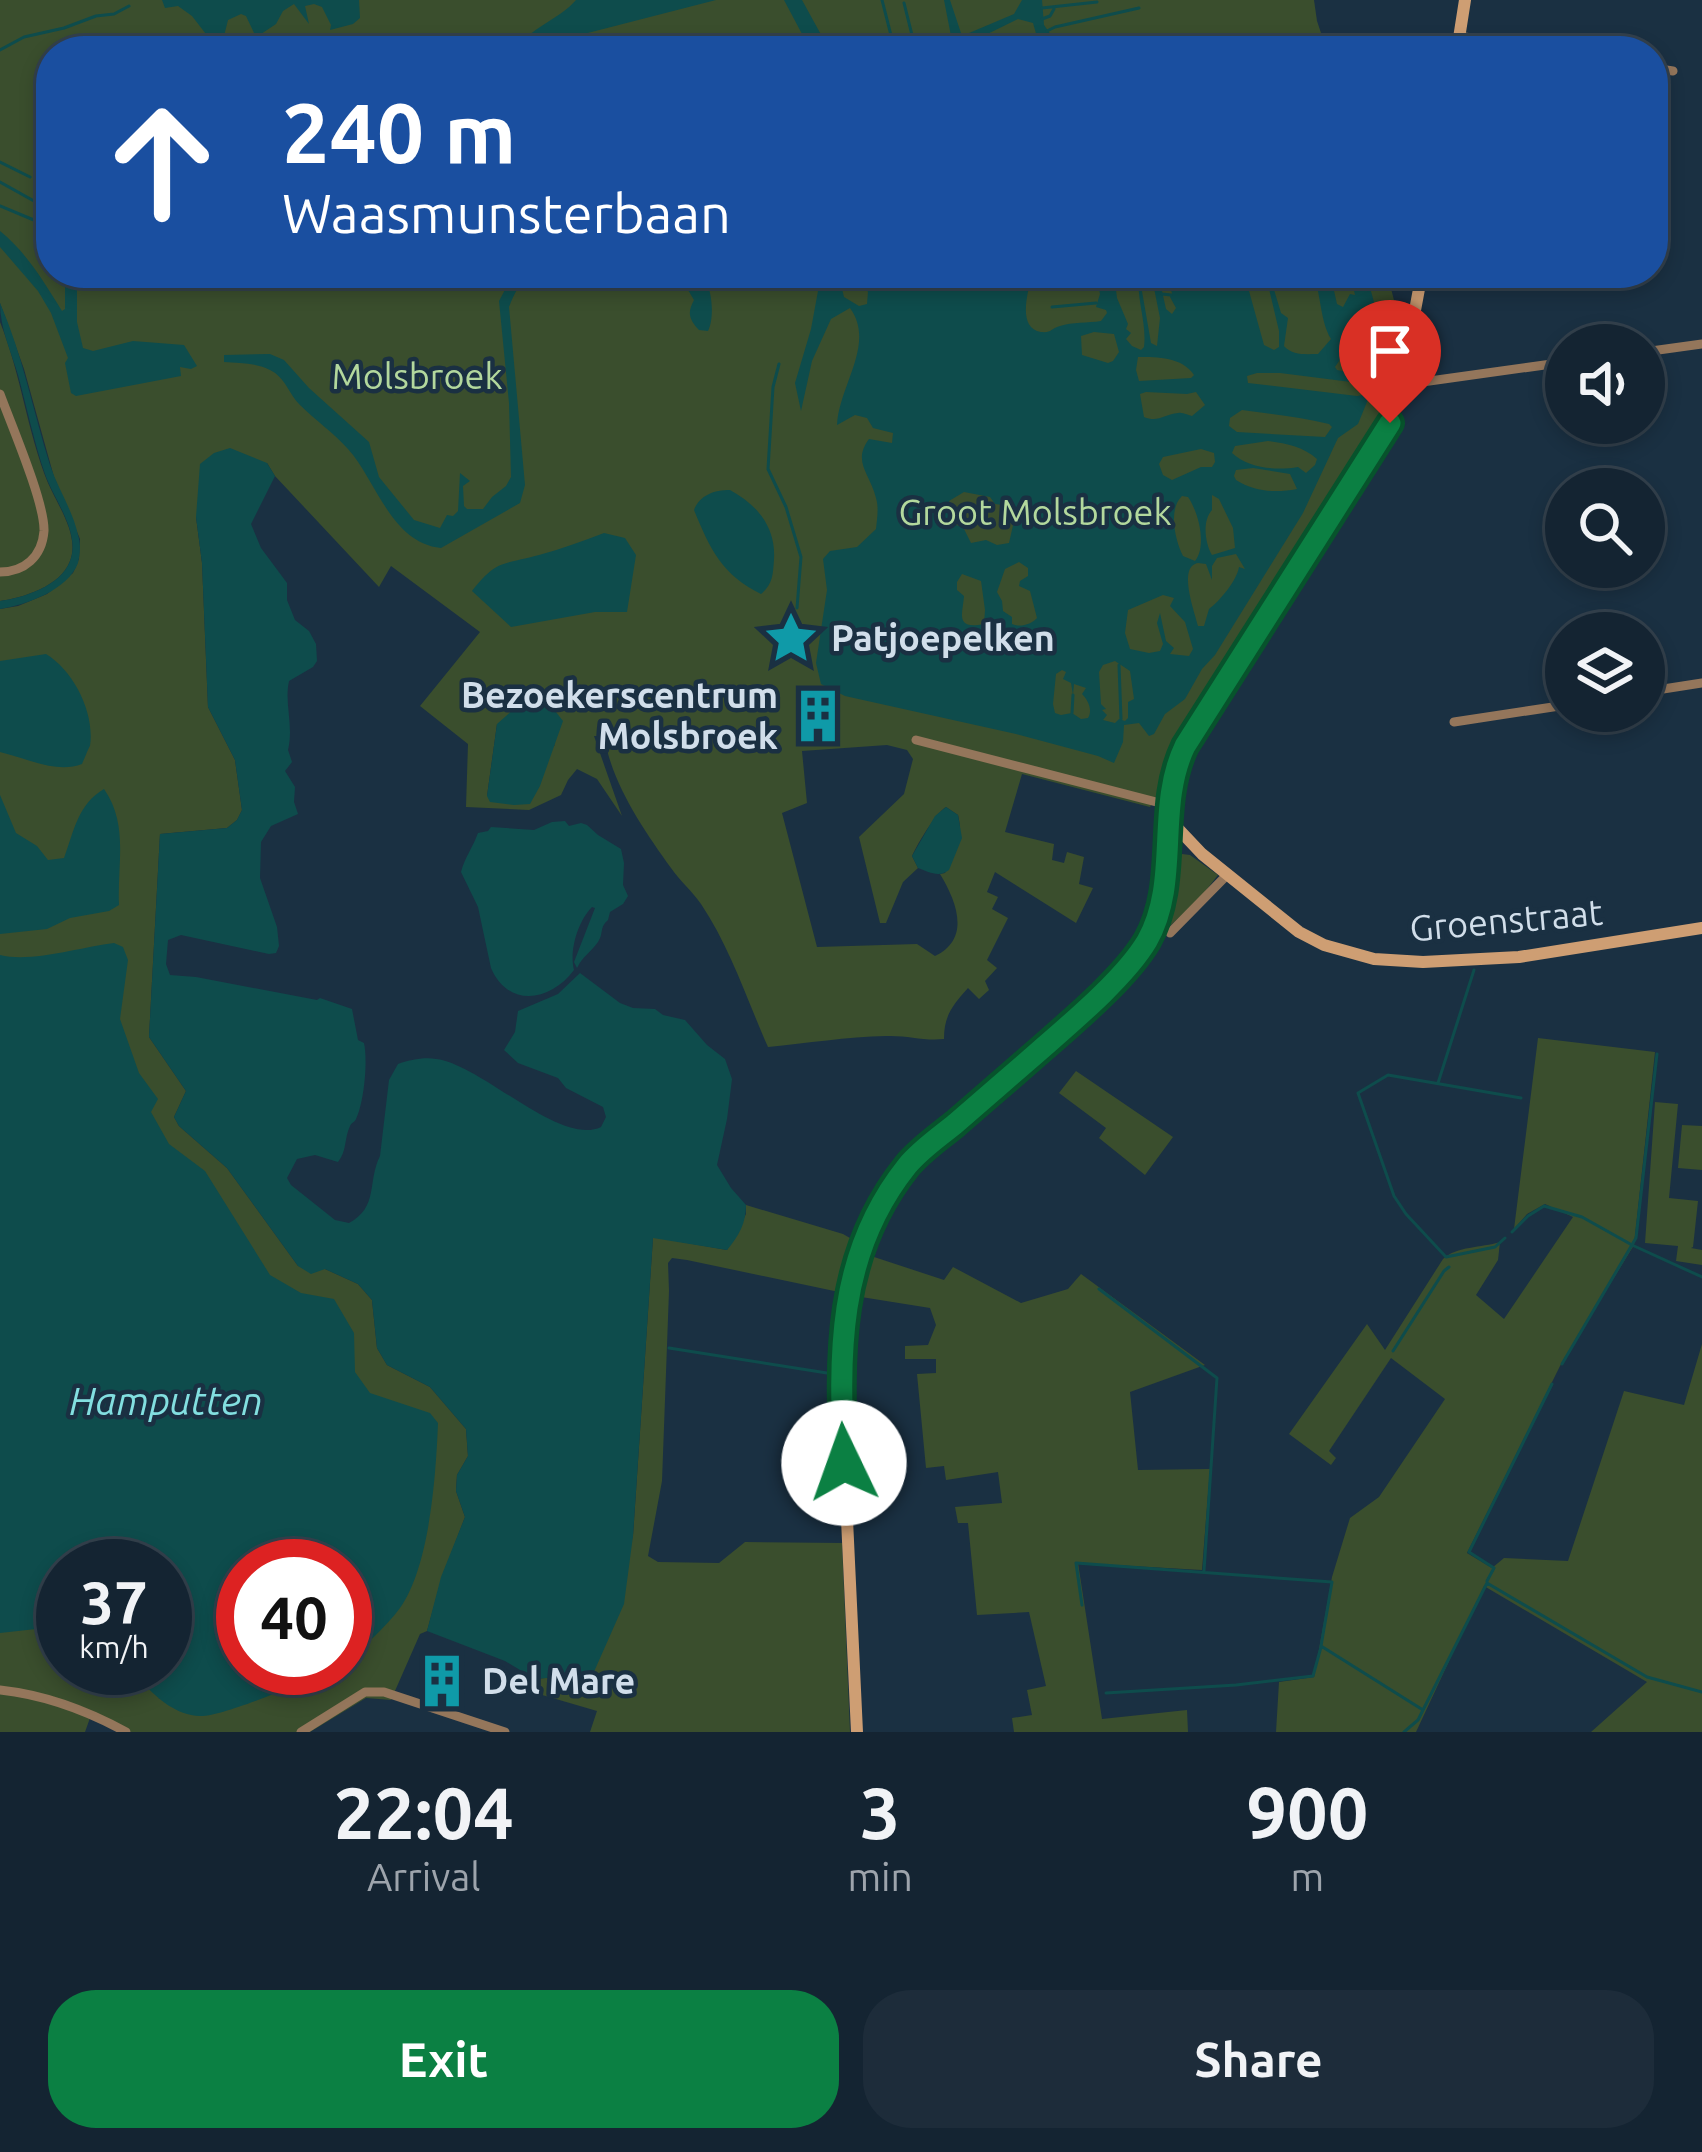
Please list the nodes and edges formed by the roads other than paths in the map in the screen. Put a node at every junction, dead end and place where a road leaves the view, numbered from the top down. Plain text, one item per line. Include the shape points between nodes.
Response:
1 (1465, 0) edge
2 (1459, 36) edge
3 (1668, 70) edge
4 (1673, 71) dead end
5 (1419, 288) edge
6 (1702, 344) edge
7 (1665, 349) edge
8 (1545, 365) edge
9 (1401, 385) junction
10 (0, 394) edge
11 (0, 572) edge
12 (1702, 683) edge
13 (1665, 689) edge
14 (1545, 708) edge
15 (1454, 722) dead end
16 (916, 740) dead end
17 (1168, 811) junction
18 (1166, 847) junction
19 (1202, 854) junction
20 (1227, 875) junction
21 (1702, 928) edge
22 (1170, 933) dead end
23 (0, 1690) edge
24 (126, 1732) edge
25 (301, 1732) edge
26 (505, 1732) edge
27 (857, 1732) edge

1 - 2 street
3 - 4 street
5 - 9 street
6 - 7 street
8 - 9 street
9 - 17 street via 1381,440 1185,746
10 - 11 street via 44,532 33,560
12 - 13 street
14 - 15 street
16 - 17 street
17 - 18 street
17 - 19 street, Groenstraat
18 - 19 street, Groenstraat
18 - 27 street via 1158,916 1133,960 916,1157 863,1241 848,1295 841,1391
19 - 20 street, Groenstraat
20 - 21 street, Groenstraat via 1299,932 1374,959 1520,957
20 - 22 street
23 - 24 street via 80,1709
25 - 26 street via 365,1692 384,1692

